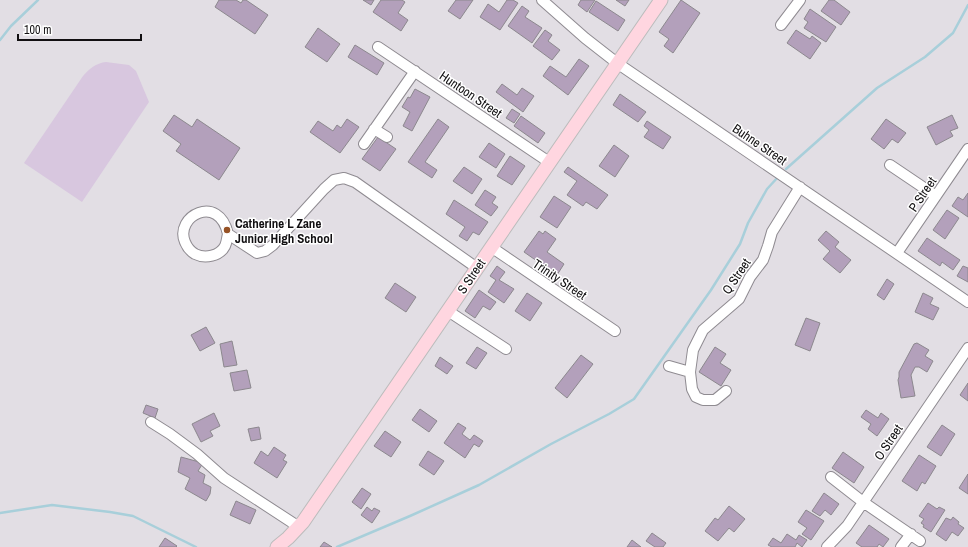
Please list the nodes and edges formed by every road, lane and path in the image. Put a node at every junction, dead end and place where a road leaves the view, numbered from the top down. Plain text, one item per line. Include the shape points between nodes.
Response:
1 (542, 0) edge
2 (661, 0) edge
3 (800, 0) edge
4 (781, 25) dead end
5 (378, 47) dead end
6 (617, 63) junction
7 (415, 72) junction
8 (374, 129) junction
9 (387, 137) dead end
10 (364, 144) dead end
11 (968, 149) edge
12 (549, 162) junction
13 (890, 165) dead end
14 (800, 187) junction
15 (936, 196) junction
16 (228, 234) junction
17 (491, 248) junction
18 (896, 253) junction
19 (477, 268) junction
20 (968, 302) edge
21 (448, 310) junction
22 (615, 331) dead end
23 (968, 348) edge
24 (506, 349) dead end
25 (670, 366) dead end
26 (690, 372) junction
27 (726, 391) dead end
28 (151, 422) dead end
29 (831, 477) dead end
30 (863, 502) junction
31 (299, 527) junction
32 (911, 534) junction
33 (920, 541) dead end
34 (277, 547) edge
35 (827, 547) edge
36 (901, 547) edge

1 - 6 street, Buhne Street
2 - 6 main road, S Street
3 - 4 street
5 - 7 street, Huntoon Street
6 - 12 main road, S Street
6 - 14 street, Buhne Street
7 - 8 street
7 - 12 street, Huntoon Street
8 - 9 street
8 - 10 street
11 - 15 street, P Street
12 - 17 main road, S Street
13 - 15 street
14 - 18 street, Buhne Street
14 - 26 street, Q Street via 772,232 763,260 738,299 703,330 693,350
15 - 18 street, P Street
16 - 16 street via 225,246 217,254 204,257 194,254 187,247 183,232 193,215 210,212 219,216 226,224
16 - 19 street via 257,253 265,251 324,188 334,180 344,178 355,182
17 - 19 main road, S Street
17 - 22 street, Trinity Street
18 - 20 street, Buhne Street
19 - 21 main road, S Street
21 - 24 street
21 - 31 main road, S Street
23 - 30 street, O Street
25 - 26 street
26 - 27 street, Q Street via 692,389 696,397 715,400
28 - 31 street via 197,454 224,478
29 - 30 street
30 - 32 street
30 - 35 street, O Street via 843,531
31 - 34 main road, S Street
32 - 33 street
32 - 36 street

